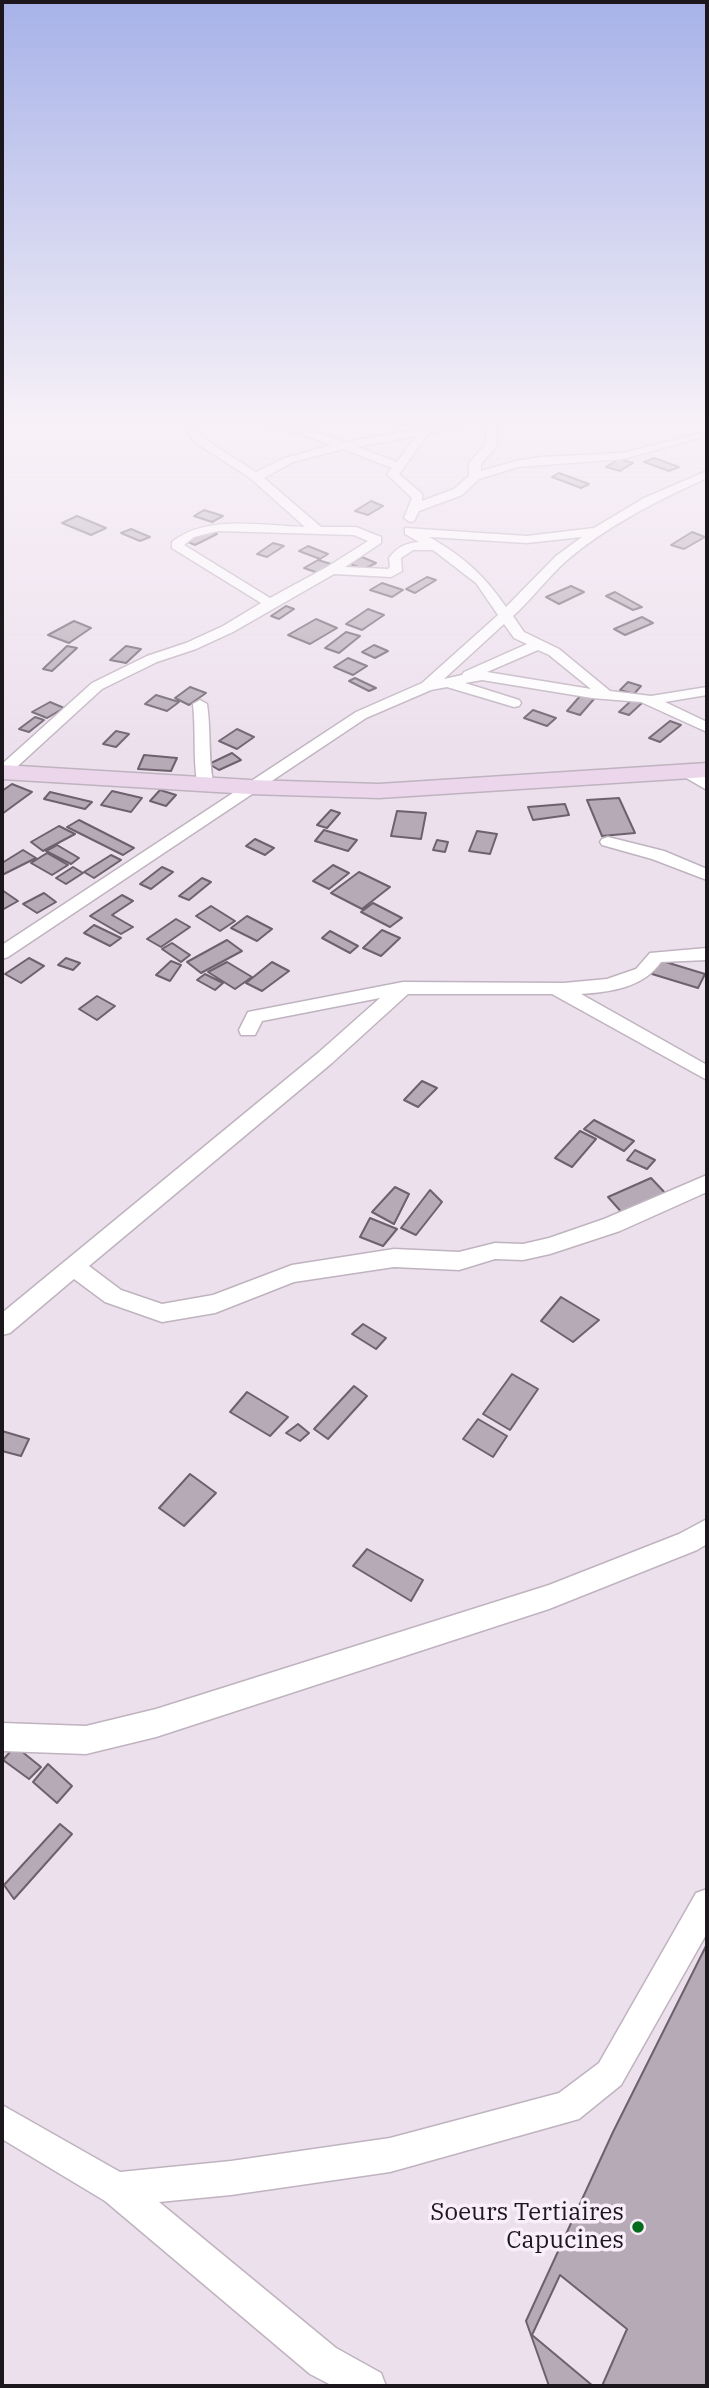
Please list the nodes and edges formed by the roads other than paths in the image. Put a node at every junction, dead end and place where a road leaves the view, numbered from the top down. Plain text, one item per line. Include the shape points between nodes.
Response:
1 (189, 534) edge
2 (364, 534) edge
3 (416, 534) edge
4 (450, 534) edge
5 (576, 534) edge
6 (593, 534) edge
7 (438, 546) junction
8 (332, 570) junction
9 (270, 603) junction
10 (504, 614) junction
11 (537, 645) junction
12 (466, 677) junction
13 (433, 684) junction
14 (707, 691) edge
15 (607, 695) junction
16 (652, 699) junction
17 (514, 703) dead end
18 (200, 704) dead end
19 (707, 728) edge
20 (697, 771) edge
21 (2, 772) edge
22 (205, 782) junction
23 (707, 785) edge
24 (250, 787) junction
25 (608, 842) dead end
26 (707, 875) edge
27 (2, 953) edge
28 (707, 954) edge
29 (403, 988) junction
30 (559, 990) junction
31 (248, 1030) dead end
32 (707, 1073) edge
33 (707, 1183) edge
34 (74, 1267) junction
35 (2, 1326) edge
36 (707, 1530) edge
37 (2, 1737) edge
38 (707, 1904) edge
39 (2, 2121) edge
40 (117, 2189) junction
41 (368, 2386) edge

1 - 9 street via 176,545
2 - 8 street via 377,543
3 - 7 street
4 - 5 street via 514,540
6 - 10 street
7 - 8 street via 404,549 395,558 397,568 391,573
7 - 10 street via 488,586
8 - 9 street
9 - 21 street via 228,629 97,686
10 - 11 street via 519,635
10 - 13 street
11 - 12 street
11 - 15 street via 554,652
12 - 13 street
12 - 15 street via 504,678
13 - 17 street via 473,689
13 - 24 street via 361,715
14 - 16 street
15 - 16 street
16 - 19 street
18 - 22 street
20 - 23 street
20 - 24 street via 379,790
21 - 22 street
22 - 24 street
24 - 27 street
25 - 26 street
28 - 30 street via 656,957 645,972 627,981
29 - 30 street
29 - 31 street via 255,1016
29 - 34 street
30 - 32 street
33 - 34 street via 612,1225 550,1246 523,1252 495,1251 458,1261 394,1258 292,1273 215,1304 162,1313 113,1296
34 - 35 street
36 - 37 street via 688,1542 549,1597 156,1723 86,1740
38 - 40 street via 610,2074 567,2107 390,2155
39 - 40 street
40 - 41 street via 323,2361

